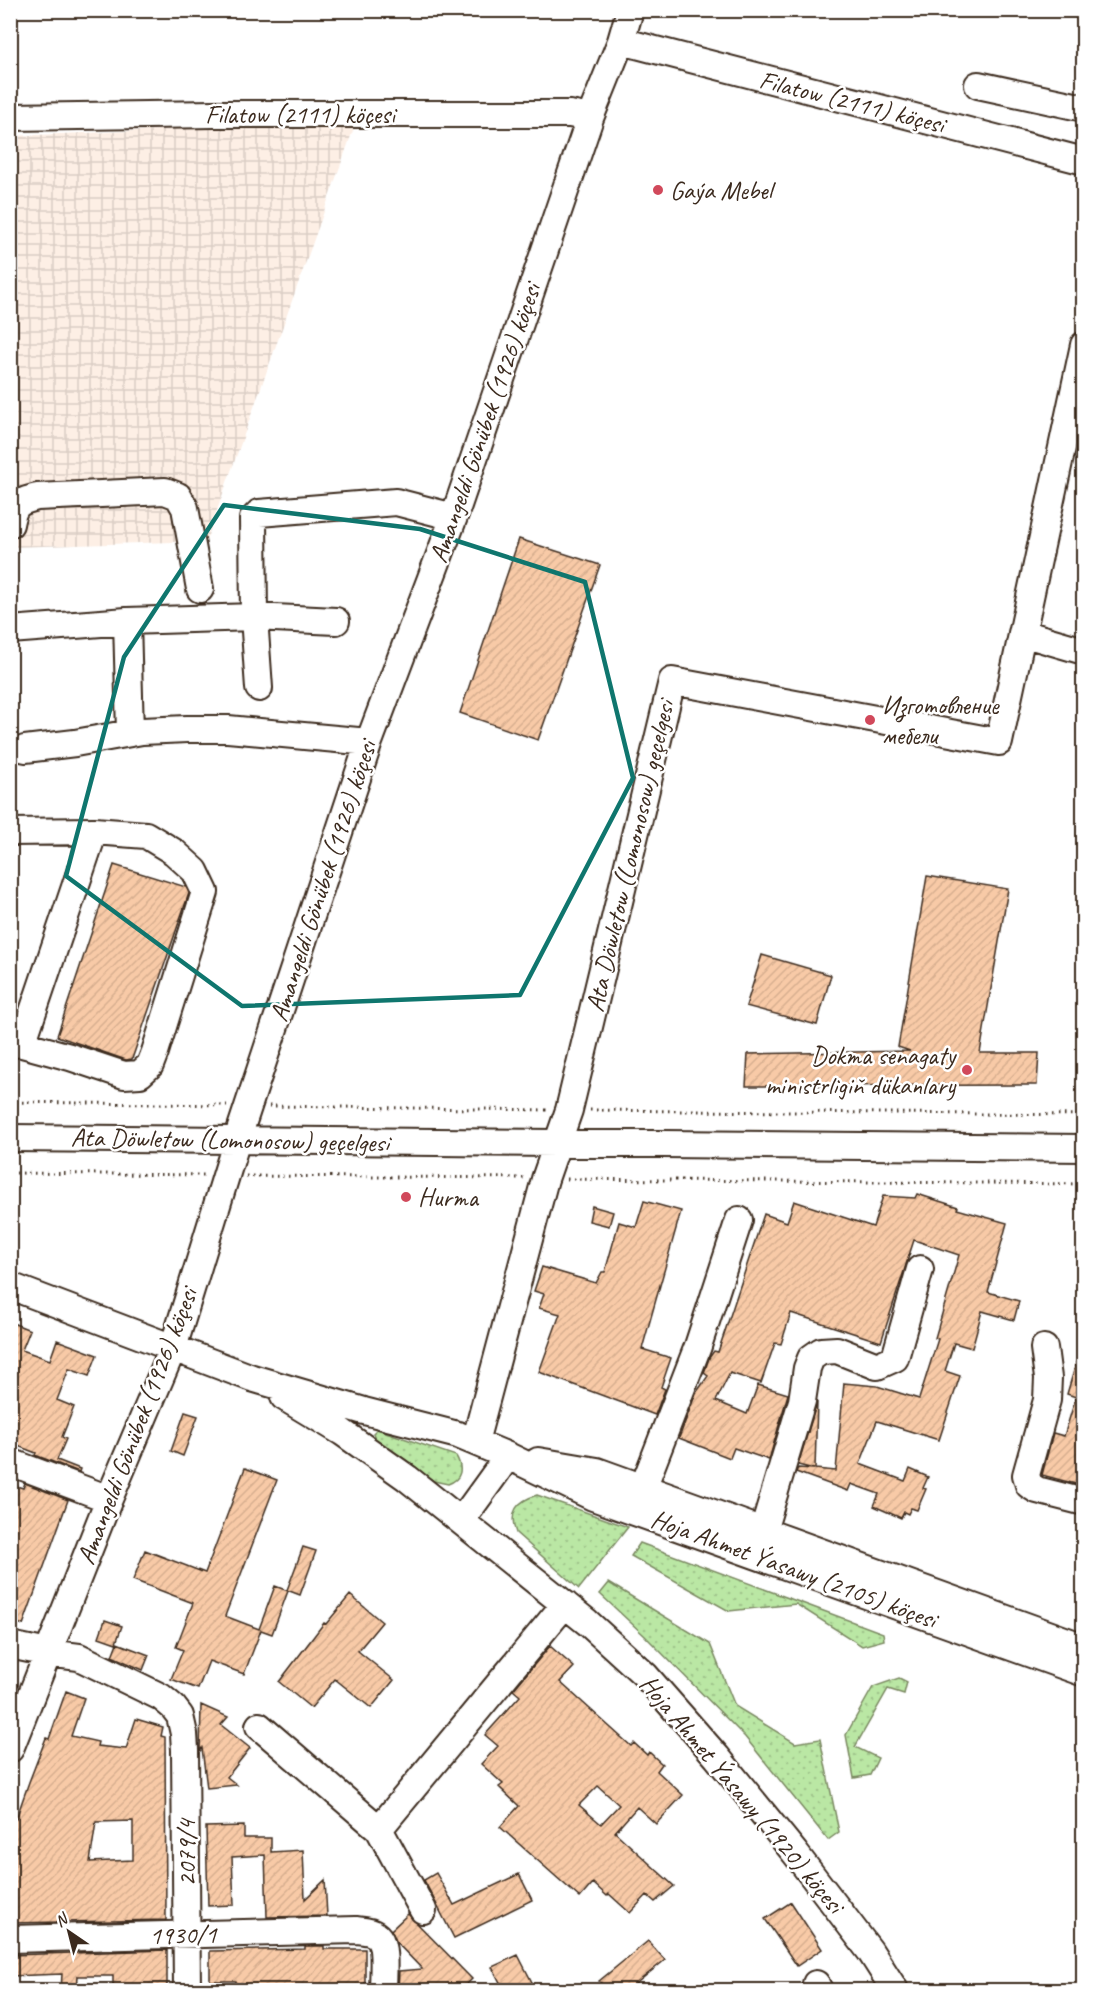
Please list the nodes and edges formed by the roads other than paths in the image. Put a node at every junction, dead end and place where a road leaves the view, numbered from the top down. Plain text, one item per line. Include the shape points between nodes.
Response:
1 (630, 10) edge
2 (621, 41) junction
3 (978, 85) dead end
4 (1083, 108) edge
5 (10, 117) edge
6 (590, 118) junction
7 (1083, 161) edge
8 (1083, 345) edge
9 (454, 517) junction
10 (10, 524) edge
11 (200, 589) dead end
12 (254, 616) junction
13 (127, 621) junction
14 (336, 621) dead end
15 (10, 630) edge
16 (1022, 633) junction
17 (1083, 651) edge
18 (259, 688) dead end
19 (130, 733) junction
20 (369, 742) junction
21 (25, 749) dead end
22 (94, 831) junction
23 (10, 832) edge
24 (16, 1043) edge
25 (10, 1138) edge
26 (237, 1140) junction
27 (557, 1143) junction
28 (1083, 1148) edge
29 (739, 1220) dead end
30 (920, 1269) dead end
31 (10, 1286) edge
32 (173, 1348) junction
33 (1044, 1348) dead end
34 (252, 1378) junction
35 (475, 1442) junction
36 (508, 1456) junction
37 (10, 1462) edge
38 (643, 1488) junction
39 (109, 1499) junction
40 (1083, 1502) edge
41 (461, 1521) junction
42 (763, 1531) junction
43 (565, 1604) junction
44 (10, 1645) edge
45 (1083, 1647) edge
46 (48, 1653) junction
47 (1083, 1673) edge
48 (259, 1725) dead end
49 (10, 1749) edge
50 (379, 1829) junction
51 (423, 1910) dead end
52 (186, 1935) junction
53 (10, 1939) edge
54 (187, 1990) edge
55 (383, 1990) edge
56 (895, 1990) edge

1 - 2 street, Amangeldi Gönübek (1926) köçesi
2 - 6 street, Amangeldi Gönübek (1926) köçesi
2 - 7 street, Filatow (2111) köçesi
3 - 4 street
5 - 6 street, Filatow (2111) köçesi via 570,114
6 - 9 street, Amangeldi Gönübek (1926) köçesi
8 - 16 street
9 - 12 street via 396,502 259,513 253,519
9 - 20 street, Amangeldi Gönübek (1926) köçesi
10 - 11 street via 13,510 21,501 37,497 165,491 178,496 185,508
12 - 13 street
12 - 14 street
12 - 18 street
13 - 15 street
13 - 19 street
16 - 17 street
16 - 27 street, Ata Döwletow (Lomonosow) geçelgesi via 999,742 672,681 570,1110
19 - 20 street via 228,729
19 - 21 street
20 - 26 street, Amangeldi Gönübek (1926) köçesi
22 - 23 street
22 - 24 street
22 - 24 street via 146,835 195,871 205,892 155,1052 150,1065 140,1074 124,1075
25 - 26 street, Ata Döwletow (Lomonosow) geçelgesi
26 - 27 street, Ata Döwletow (Lomonosow) geçelgesi
26 - 32 street, Amangeldi Gönübek (1926) köçesi
27 - 28 street, Ata Döwletow (Lomonosow) geçelgesi
27 - 35 street
29 - 38 street via 698,1346
30 - 42 street via 895,1358 878,1366 837,1350 821,1351 811,1358
31 - 32 street, Hoja Ahmet Ýasawy (2105) köçesi
32 - 34 street, Hoja Ahmet Ýasawy (2105) köçesi
32 - 39 street, Amangeldi Gönübek (1926) köçesi
33 - 40 street via 1047,1400 1026,1475 1029,1485 1037,1490
34 - 35 street, Hoja Ahmet Ýasawy (2105) köçesi
34 - 41 street, Hoja Ahmet Ýasawy (2105) köçesi via 375,1454
35 - 36 street, Hoja Ahmet Ýasawy (2105) köçesi
36 - 38 street, Hoja Ahmet Ýasawy (2105) köçesi via 597,1471
36 - 41 street
36 - 47 street, Hoja Ahmet Ýasawy (2105) köçesi via 593,1497
37 - 39 street
38 - 42 street, Hoja Ahmet Ýasawy (2105) köçesi
39 - 46 street, Amangeldi Gönübek (1926) köçesi
41 - 43 street, Hoja Ahmet Ýasawy (1920) köçesi
42 - 45 street, Hoja Ahmet Ýasawy (2105) köçesi
43 - 50 street
43 - 56 street, Hoja Ahmet Ýasawy (1920) köçesi via 645,1676 686,1721 795,1853
44 - 46 street
46 - 49 street, Amangeldi Gönübek (1926) köçesi
46 - 52 street, 2079/4 / 2079/4 via 79,1657 161,1697 180,1716 185,1750
48 - 50 street
50 - 51 street
52 - 53 street, 1930/1
52 - 54 street, 2079/4 / 2079/4
52 - 55 street, 1930/1 via 369,1932 378,1936 382,1945

